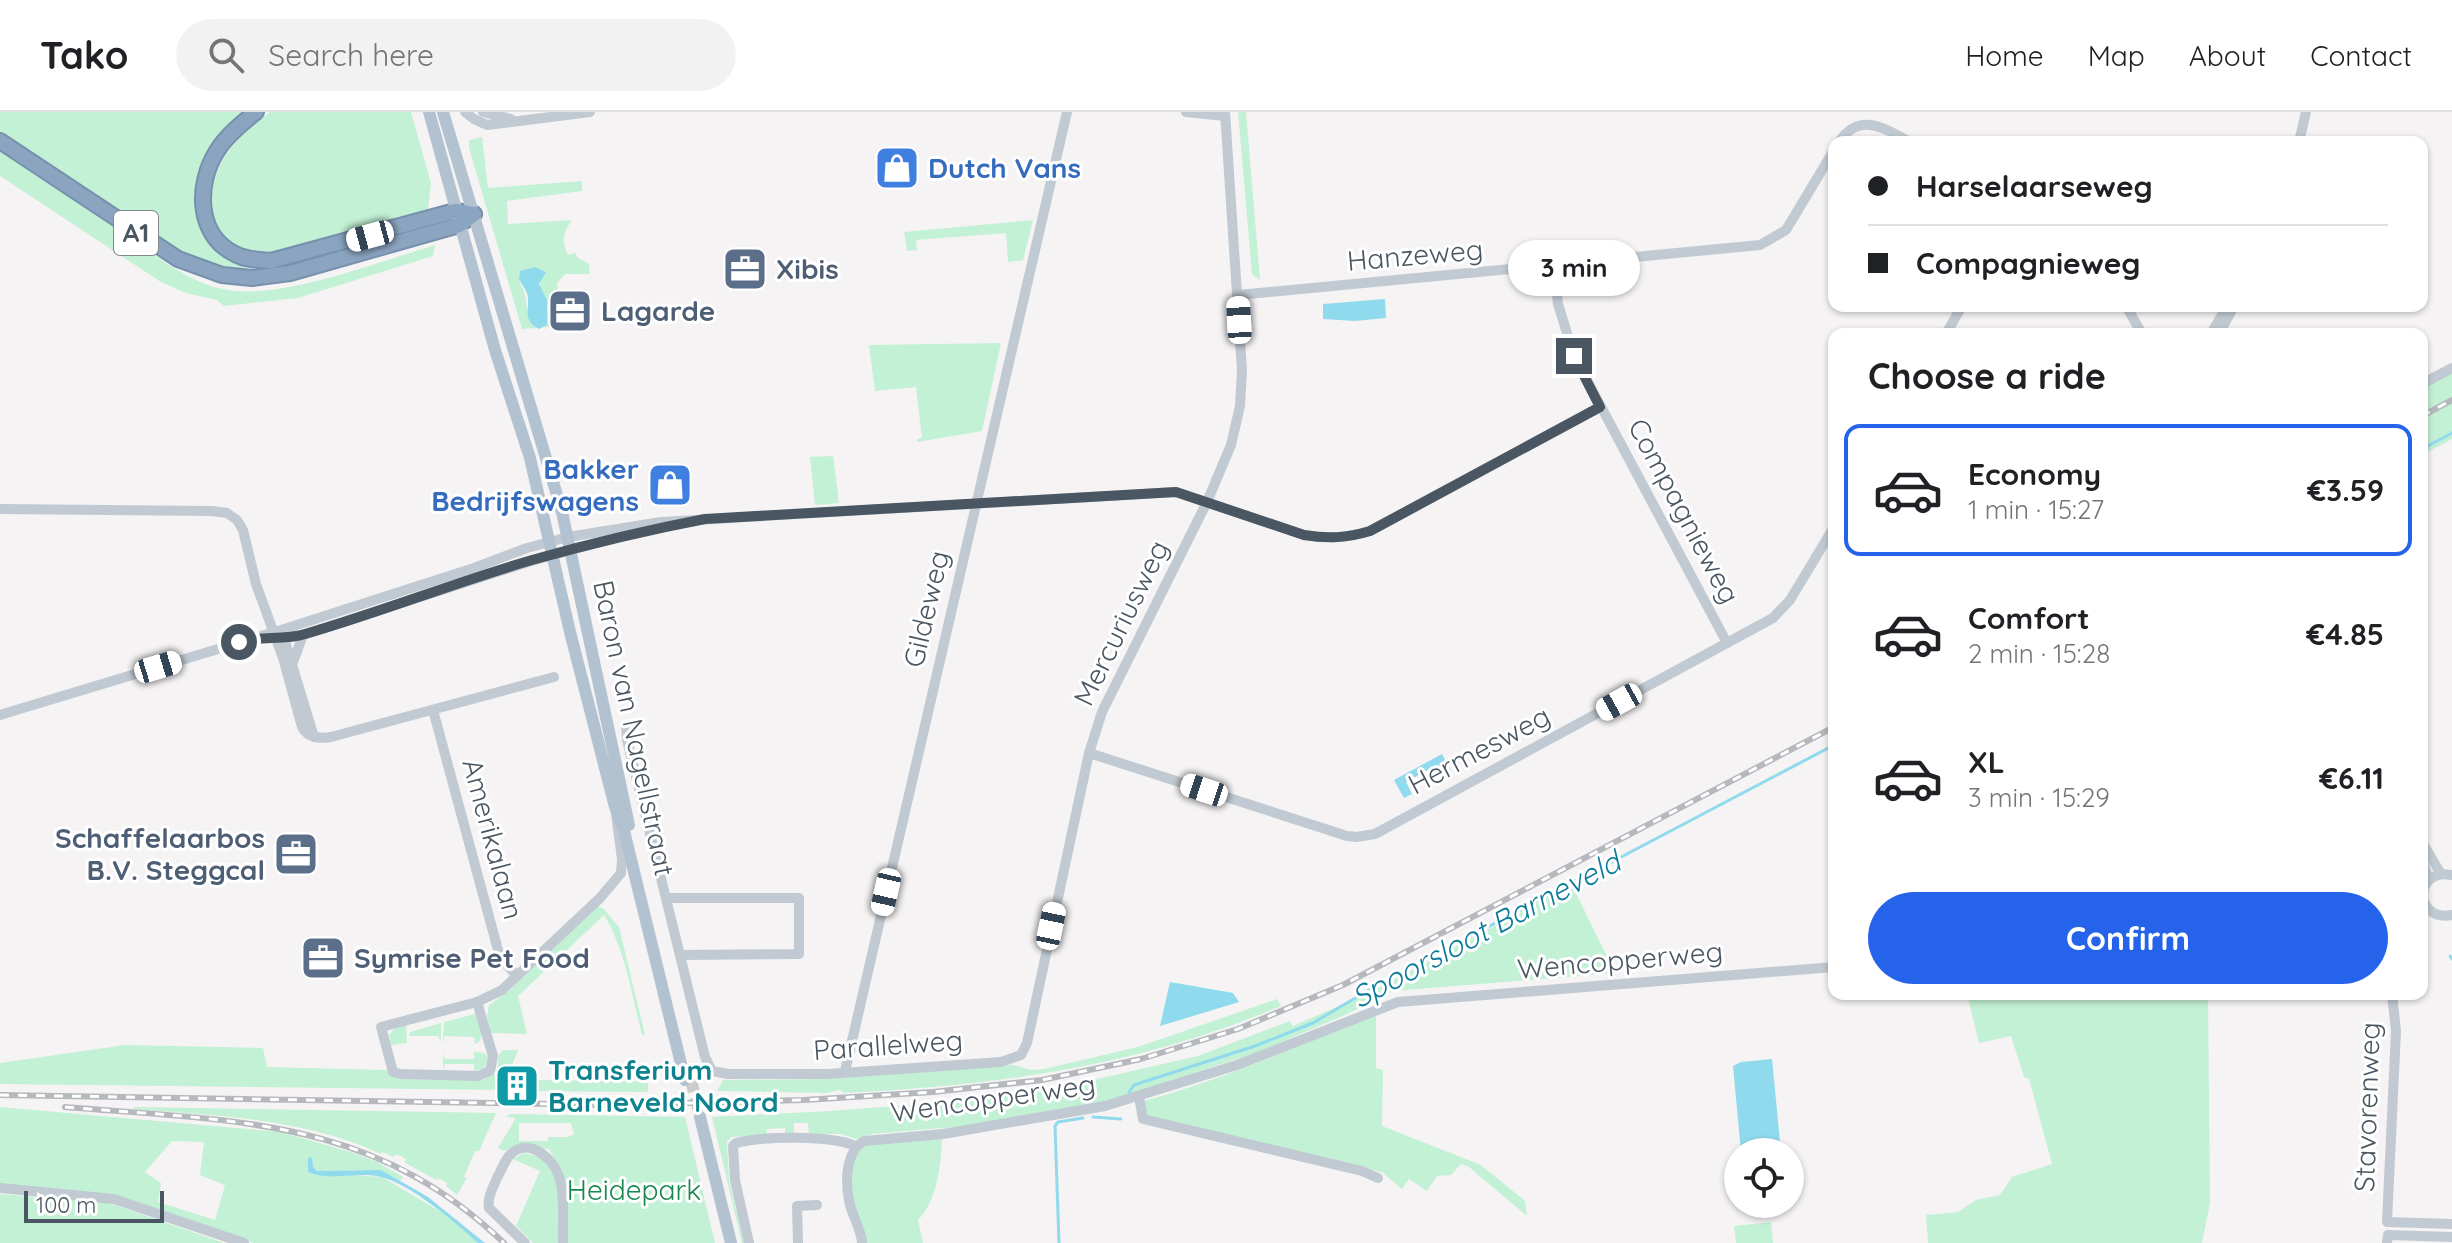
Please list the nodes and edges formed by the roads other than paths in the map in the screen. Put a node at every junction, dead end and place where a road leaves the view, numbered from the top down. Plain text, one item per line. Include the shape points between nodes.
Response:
1 (256, 112) edge
2 (429, 112) edge
3 (443, 112) edge
4 (465, 112) edge
5 (483, 112) edge
6 (590, 112) edge
7 (1067, 112) edge
8 (1186, 112) edge
9 (2300, 112) edge
10 (2306, 112) edge
11 (1225, 114) edge
12 (525, 119) junction
13 (1842, 136) edge
14 (1900, 136) edge
15 (2294, 136) edge
16 (2300, 136) edge
17 (0, 141) edge
18 (1828, 160) edge
19 (474, 214) junction
20 (457, 218) junction
21 (1554, 267) junction
22 (1238, 295) junction
23 (2452, 368) edge
24 (2428, 381) edge
25 (1600, 407) junction
26 (1207, 502) junction
27 (975, 504) junction
28 (0, 509) edge
29 (705, 519) junction
30 (568, 537) junction
31 (1828, 537) edge
32 (552, 548) junction
33 (570, 551) junction
34 (279, 634) junction
35 (303, 635) junction
36 (1727, 643) junction
37 (293, 662) junction
38 (554, 677) dead end
39 (433, 710) junction
40 (0, 715) edge
41 (626, 726) dead end
42 (314, 737) junction
43 (1089, 753) junction
44 (615, 807) junction
45 (2428, 850) edge
46 (621, 873) joint
47 (2446, 874) edge
48 (2429, 880) edge
49 (666, 898) junction
50 (2428, 908) edge
51 (2452, 915) edge
52 (680, 955) junction
53 (1828, 967) edge
54 (517, 976) junction
55 (2393, 1000) edge
56 (477, 1002) junction
57 (1019, 1056) joint
58 (845, 1071) junction
59 (1139, 1097) junction
60 (855, 1146) junction
61 (1378, 1178) dead end
62 (0, 1188) edge
63 (817, 1205) dead end
64 (2452, 1224) edge
65 (2452, 1237) edge
66 (2388, 1239) edge
67 (244, 1243) edge
68 (525, 1243) edge
69 (563, 1243) edge
70 (724, 1243) edge
71 (731, 1243) edge
72 (749, 1243) edge
73 (798, 1243) edge
74 (862, 1243) edge

1 - 20 highway, A1 via 217,151 204,187 204,220 221,245 235,254 251,260 284,258
2 - 20 main road, Baron van Nagellstraat
3 - 19 main road, Baron van Nagellstraat
4 - 12 street via 487,125
5 - 12 street
6 - 12 street
7 - 27 street, Gildeweg
8 - 11 street, Mercuriusweg
9 - 15 street
10 - 16 street
11 - 22 street, Mercuriusweg
13 - 14 street via 1861,122
17 - 20 highway, A1 via 169,253 222,275 290,273
18 - 21 street, Hanzeweg via 1793,220 1760,245
19 - 20 highway, A1
19 - 30 main road, Baron van Nagellstraat
20 - 32 main road, Baron van Nagellstraat via 520,421
21 - 22 street, Hanzeweg
21 - 25 street, Compagnieweg via 1566,336
22 - 26 street, Mercuriusweg via 1240,406 1231,445
23 - 24 street
25 - 26 street via 1353,536 1304,535
25 - 36 street, Compagnieweg
26 - 27 street via 1176,492
26 - 43 street, Mercuriusweg via 1102,712
27 - 29 street
27 - 58 street, Gildeweg
28 - 34 street via 227,513 243,530 256,584
29 - 30 street
29 - 33 street
30 - 32 street
30 - 33 main road, Baron van Nagellstraat
31 - 36 street, Hermesweg via 1780,612
32 - 33 street
32 - 34 street
32 - 35 street
32 - 44 main road, Baron van Nagellstraat
33 - 44 main road, Baron van Nagellstraat via 688,1080
34 - 35 street
34 - 37 street
34 - 40 street
34 - 42 street via 302,727
35 - 37 street
36 - 43 street, Hermesweg via 1365,836 1347,836
37 - 42 street
38 - 39 street
39 - 42 street
39 - 54 street, Amerikalaan via 498,950
41 - 49 street
43 - 57 street, Mercuriusweg via 1027,1043
44 - 46 street, Baron van Nagellstraat
45 - 47 street
46 - 54 street, Amerikalaan
47 - 48 street
49 - 52 street
49 - 52 street via 799,898 799,954
50 - 51 street via 2438,916
52 - 58 street, Parallelweg via 712,1071
53 - 59 street, Wencopperweg via 1398,1002
54 - 56 street, Amerikalaan
55 - 64 street, Stavorenweg via 2396,1031 2387,1222
56 - 56 street, Amerikalaan via 493,1056 490,1071 478,1076 393,1072 381,1027
57 - 58 street, Parallelweg via 1001,1062
59 - 60 street, Wencopperweg via 1026,1121
59 - 61 street via 1143,1119
60 - 72 street, Wencopperweg via 842,1140 800,1138 736,1143 735,1180
60 - 74 street, Wencopperweg via 850,1152 848,1196
62 - 67 street via 114,1199
63 - 73 street via 797,1206
65 - 66 street
68 - 69 street via 489,1208 488,1200 508,1157 527,1148 545,1154 558,1172
70 - 71 main road via 697,1117

